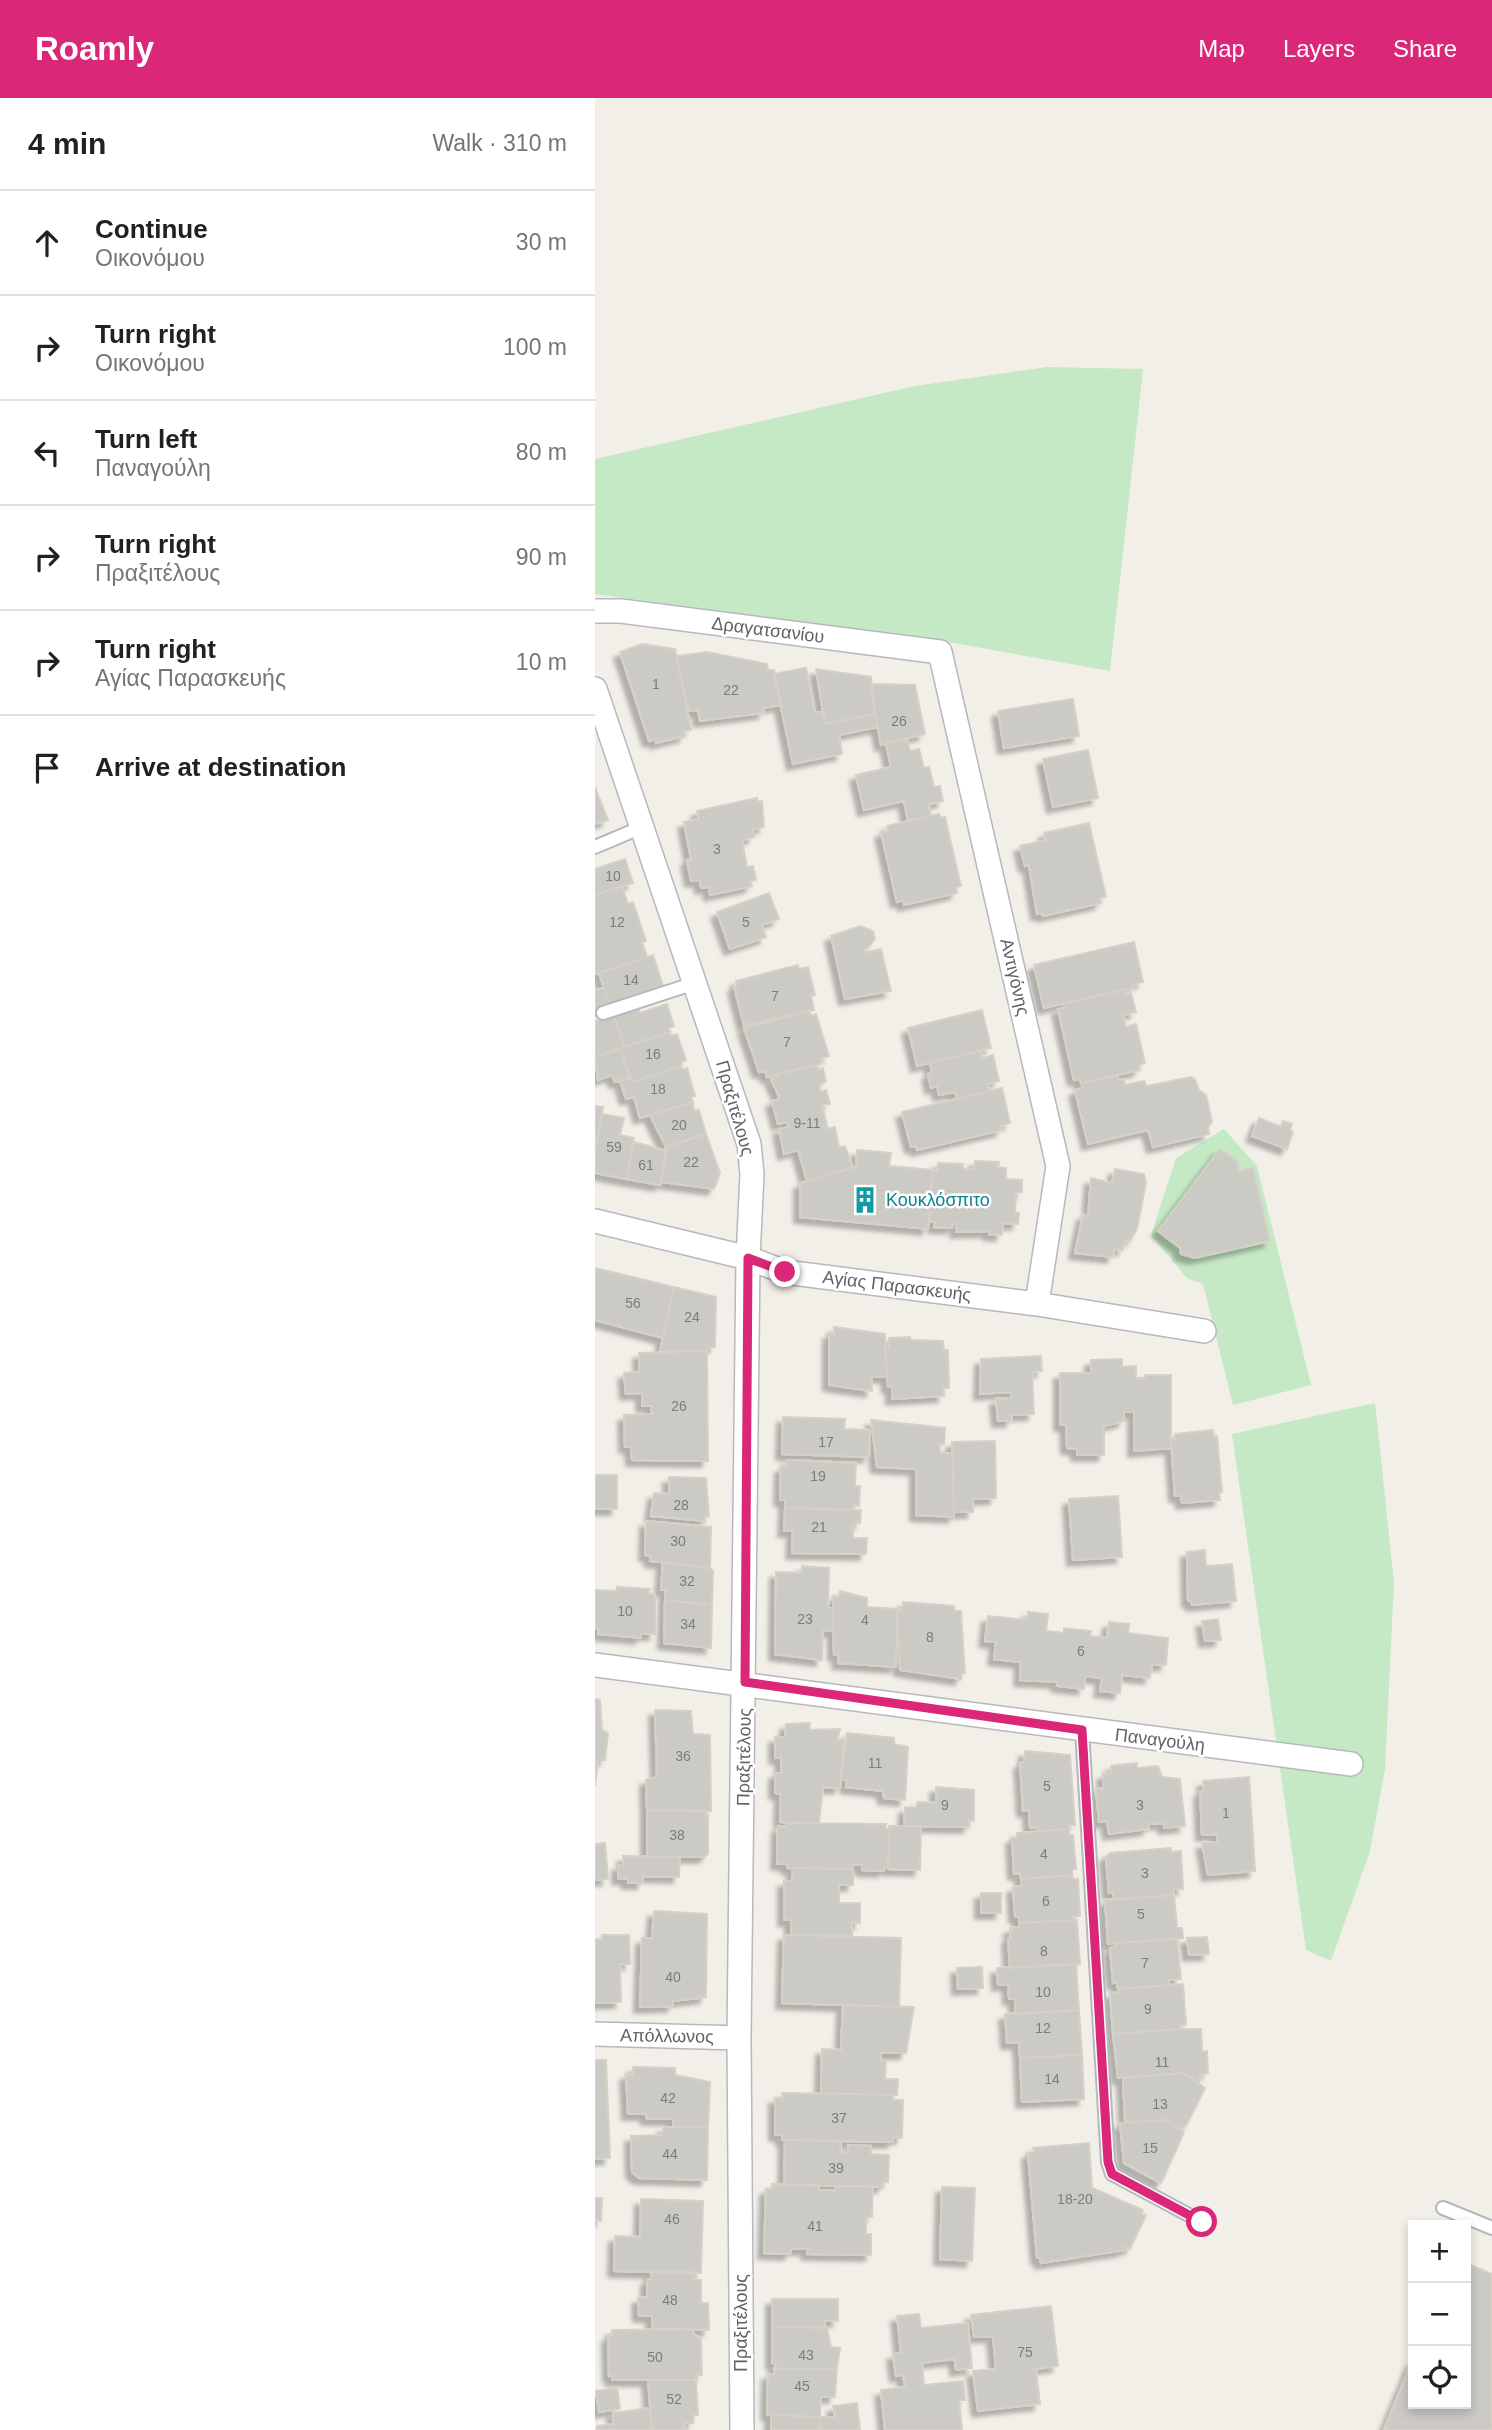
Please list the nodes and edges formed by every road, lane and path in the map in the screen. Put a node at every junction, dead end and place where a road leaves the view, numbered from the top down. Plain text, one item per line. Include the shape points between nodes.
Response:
1 (595, 611) edge
2 (940, 652) joint
3 (595, 689) edge
4 (642, 827) junction
5 (595, 847) edge
6 (695, 983) junction
7 (603, 1013) dead end
8 (595, 1221) edge
9 (748, 1258) junction
10 (1037, 1304) junction
11 (1204, 1331) dead end
12 (595, 1665) edge
13 (745, 1682) junction
14 (1082, 1730) junction
15 (1351, 1764) dead end
16 (595, 2034) edge
17 (739, 2038) junction
18 (1443, 2208) dead end
19 (1202, 2222) dead end
20 (1492, 2228) edge
21 (742, 2430) edge

1 - 2 street, Δραγατσανίου
2 - 10 street, Αντιγόνης via 1058,1166
3 - 4 street, Πραξιτέλους
4 - 5 lane
4 - 6 street, Πραξιτέλους
6 - 7 lane
6 - 9 street, Πραξιτέλους via 749,1144
8 - 9 street, Αγίας Παρασκευής
9 - 10 street, Αγίας Παρασκευής via 785,1272
9 - 13 street, Πραξιτέλους
10 - 11 street, Αγίας Παρασκευής
12 - 13 street, Παναγούλη
13 - 14 street, Παναγούλη
13 - 17 street, Πραξιτέλους
14 - 15 street, Παναγούλη
14 - 19 lane via 1108,2162 1112,2174
16 - 17 street, Απόλλωνος
17 - 21 street, Πραξιτέλους
18 - 20 lane

